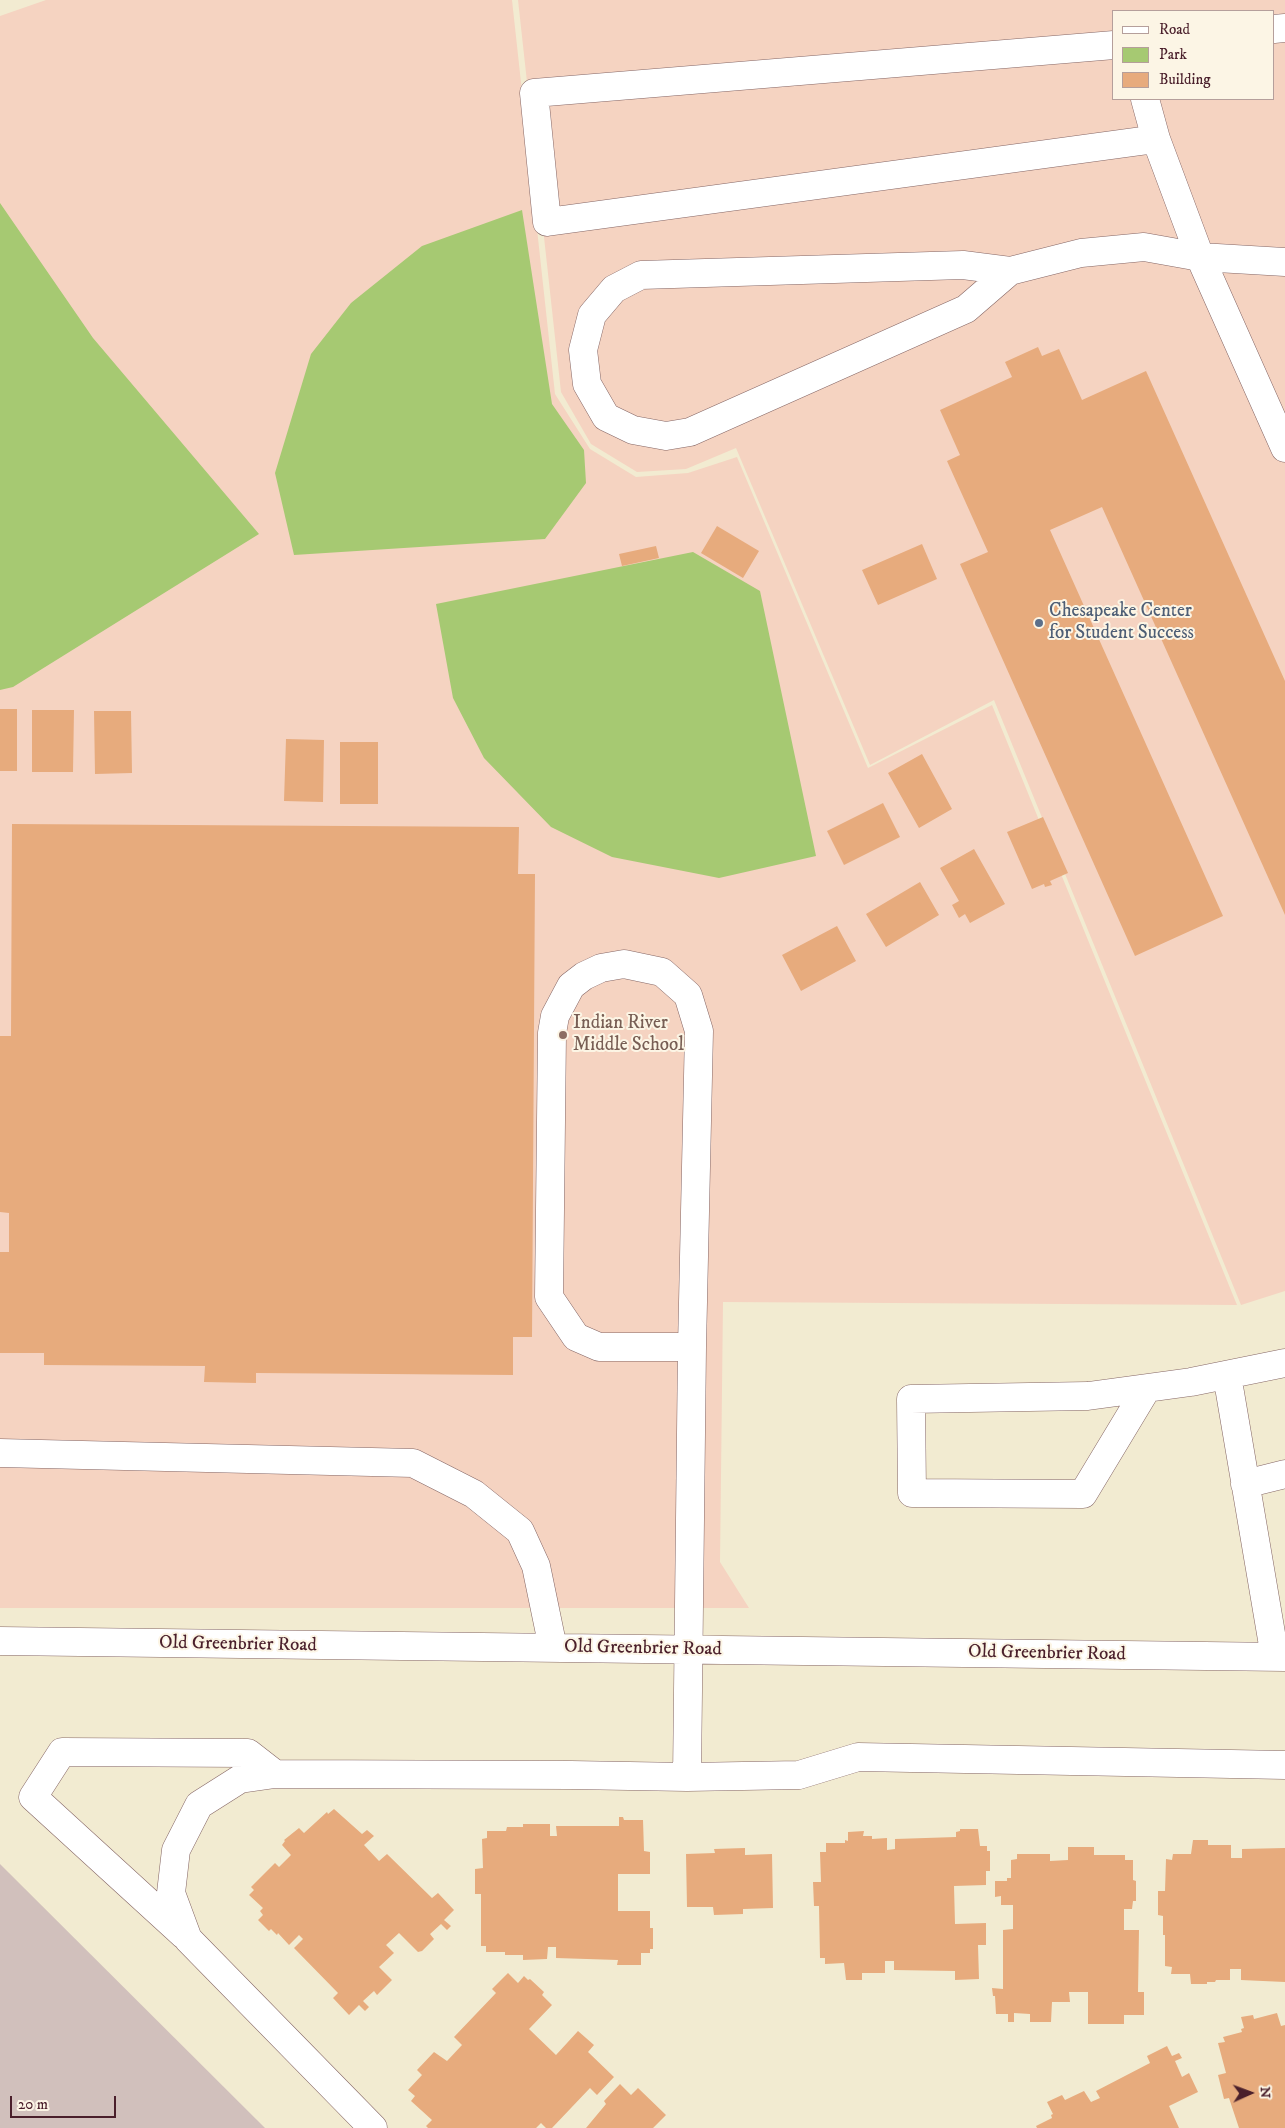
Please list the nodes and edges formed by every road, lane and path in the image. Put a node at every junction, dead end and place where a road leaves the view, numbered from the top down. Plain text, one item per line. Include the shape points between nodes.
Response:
1 (1112, 45) edge
2 (1145, 100) edge
3 (1156, 139) junction
4 (1200, 257) junction
5 (1285, 262) edge
6 (1010, 271) junction
7 (1285, 448) edge
8 (692, 1347) junction
9 (1285, 1363) edge
10 (1227, 1375) junction
11 (1147, 1388) junction
12 (0, 1453) edge
13 (1285, 1474) edge
14 (1245, 1484) junction
15 (0, 1641) edge
16 (553, 1648) junction
17 (687, 1650) junction
18 (1280, 1657) edge
19 (1285, 1765) edge
20 (275, 1774) junction
21 (687, 1777) junction
22 (188, 1939) junction
23 (374, 2128) edge

1 - 3 street via 534,93 547,222
2 - 3 street
3 - 4 street
4 - 5 street
4 - 6 street via 1144,247 1081,253
4 - 7 street
6 - 6 street via 963,265 640,275 614,289 592,315 584,350 587,384 606,417 633,430 666,436 690,432 966,309
8 - 8 street via 699,1031 688,996 662,972 624,964 602,968 571,986 555,1016 552,1032 549,1297 576,1337 599,1347
8 - 17 street
9 - 10 street
10 - 11 street
10 - 14 street
11 - 11 street via 1088,1396 911,1399 912,1493 1083,1494
12 - 16 street via 413,1463 474,1494 520,1531 536,1566
13 - 14 street
14 - 18 street
15 - 16 street, Old Greenbrier Road
16 - 17 street, Old Greenbrier Road
17 - 18 street, Old Greenbrier Road
17 - 21 street
19 - 21 street via 858,1758 799,1775
20 - 21 street
20 - 22 street via 240,1779 199,1805 176,1850 171,1893
20 - 22 street via 248,1753 62,1752 33,1797
22 - 23 street

